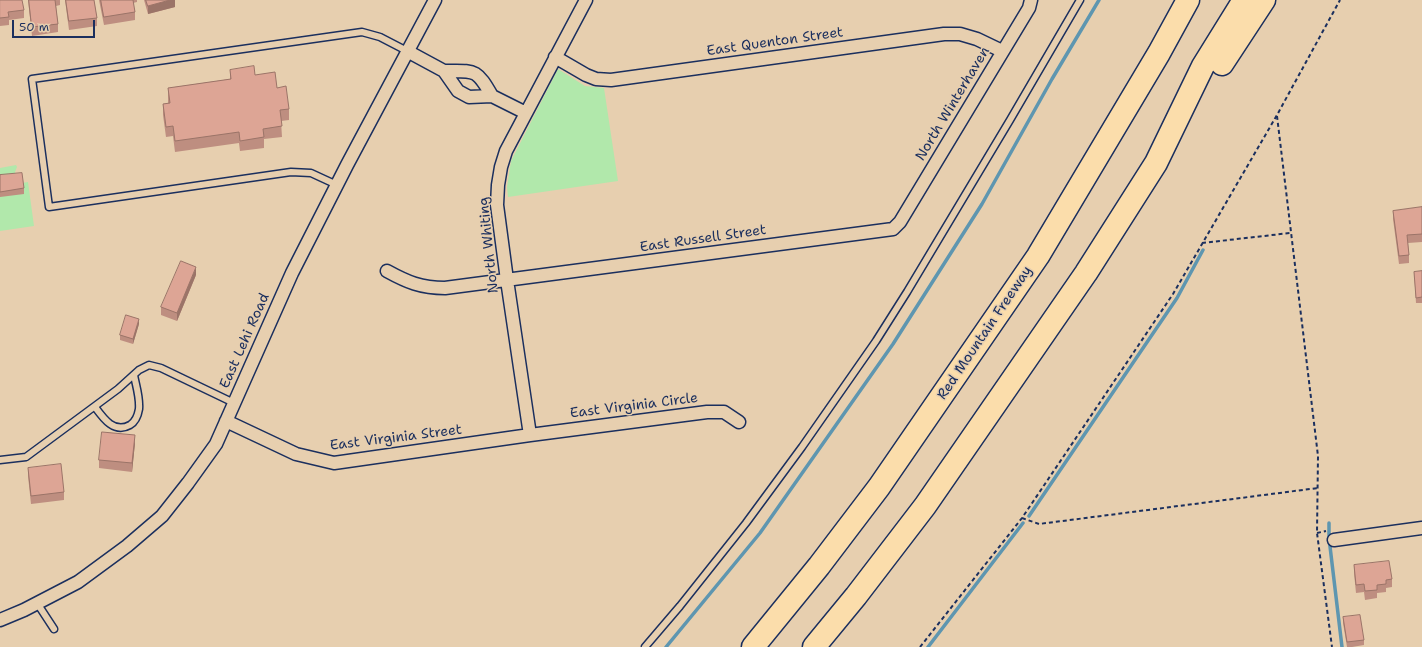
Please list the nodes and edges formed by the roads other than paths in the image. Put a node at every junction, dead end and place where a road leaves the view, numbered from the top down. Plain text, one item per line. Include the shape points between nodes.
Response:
1 (435, 0) edge
2 (586, 0) edge
3 (1031, 0) edge
4 (1080, 0) edge
5 (1188, 0) edge
6 (1244, 0) edge
7 (1264, 0) edge
8 (407, 52) junction
9 (1002, 52) junction
10 (555, 56) junction
11 (444, 72) junction
12 (492, 96) junction
13 (526, 113) junction
14 (1156, 163) junction
15 (337, 185) junction
16 (900, 222) joint
17 (388, 271) dead end
18 (507, 280) junction
19 (134, 375) junction
20 (234, 403) junction
21 (95, 407) junction
22 (226, 421) junction
23 (740, 422) dead end
24 (530, 435) junction
25 (0, 460) edge
26 (1422, 528) edge
27 (1330, 536) road end
28 (37, 603) junction
29 (0, 620) edge
30 (54, 629) dead end
31 (646, 647) edge
32 (753, 647) edge
33 (814, 647) edge

1 - 8 street, East Lehi Road
2 - 10 street, North Whiting
3 - 9 street, North Winterhaven
4 - 31 lane via 876,341 746,523
5 - 32 highway, Red Mountain Freeway via 1160,53 1038,256 879,487
6 - 14 highway via 1203,66
7 - 14 highway
8 - 11 street
8 - 15 street, East Lehi Road
8 - 15 lane via 380,36 362,32 32,79 49,206 291,172 311,173
9 - 10 street, East Quenton Street via 977,39 960,34 944,34 611,80 586,75
9 - 16 street, North Winterhaven
10 - 13 street, North Whiting
11 - 12 street via 458,91 469,97
11 - 12 street via 470,71 481,78
12 - 13 street
13 - 18 street, North Whiting via 506,151 498,185 497,205
14 - 33 highway via 1086,273 925,506
15 - 20 street, East Lehi Road via 292,273
16 - 18 street, East Russell Street via 893,229 880,231
17 - 18 street, East Russell Street via 409,283 431,288
18 - 24 street, North Whiting
19 - 20 lane via 149,365 161,368
19 - 21 lane
19 - 21 lane via 139,411 132,424 125,428 116,428 105,420
20 - 22 street, East Lehi Road
21 - 25 lane via 26,457
22 - 24 street, East Virginia Street via 296,454 334,463
22 - 28 street, East Lehi Road via 216,444 162,516 78,582
23 - 24 street, East Virginia Circle via 724,412 707,412
26 - 27 street
28 - 29 street, East Lehi Road
28 - 30 lane

